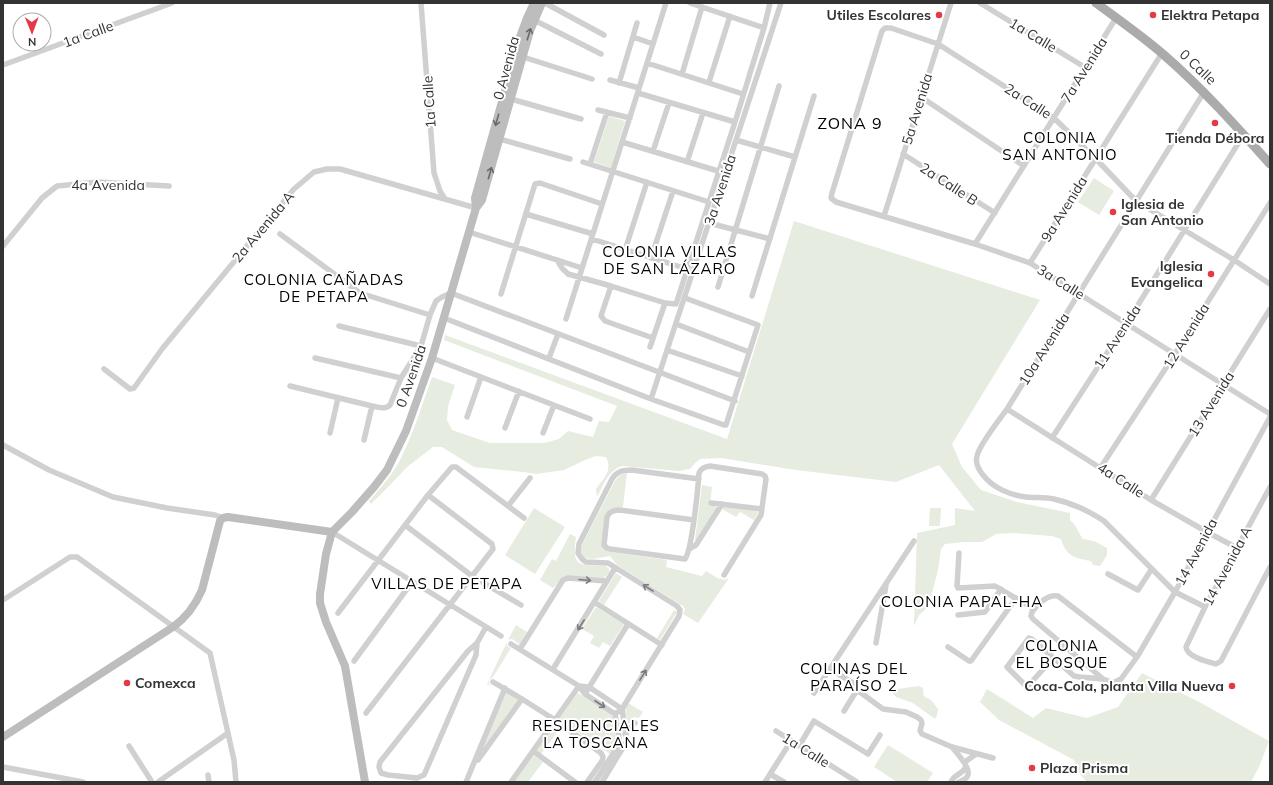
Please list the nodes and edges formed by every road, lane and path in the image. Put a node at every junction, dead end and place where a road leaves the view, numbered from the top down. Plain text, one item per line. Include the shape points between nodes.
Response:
1 (172, 3) edge
2 (421, 3) edge
3 (534, 3) edge
4 (542, 3) edge
5 (545, 3) edge
6 (666, 3) edge
7 (690, 3) edge
8 (770, 3) edge
9 (782, 3) edge
10 (951, 3) edge
11 (980, 3) edge
12 (1096, 3) edge
13 (702, 7) junction
14 (730, 16) junction
15 (1116, 18) junction
16 (534, 20) junction
17 (637, 23) dead end
18 (764, 28) junction
19 (604, 35) dead end
20 (633, 38) junction
21 (653, 44) junction
22 (938, 44) junction
23 (1162, 53) junction
24 (601, 54) dead end
25 (519, 56) junction
26 (647, 63) junction
27 (3, 65) edge
28 (1086, 68) junction
29 (682, 74) junction
30 (592, 79) dead end
31 (610, 80) dead end
32 (619, 82) junction
33 (709, 82) junction
34 (779, 86) dead end
35 (638, 91) junction
36 (1204, 92) junction
37 (743, 94) junction
38 (814, 96) dead end
39 (921, 97) junction
40 (511, 99) junction
41 (669, 103) junction
42 (598, 110) dead end
43 (607, 112) junction
44 (702, 113) junction
45 (630, 118) junction
46 (1054, 118) junction
47 (581, 119) dead end
48 (735, 122) junction
49 (1244, 134) junction
50 (496, 138) junction
51 (736, 140) junction
52 (622, 142) junction
53 (760, 147) junction
54 (654, 151) junction
55 (903, 154) junction
56 (795, 157) junction
57 (570, 159) dead end
58 (1096, 159) junction
59 (582, 162) dead end
60 (687, 162) junction
61 (590, 164) junction
62 (1270, 164) edge
63 (1024, 166) junction
64 (613, 172) junction
65 (718, 172) junction
66 (647, 182) junction
67 (169, 186) dead end
68 (673, 191) junction
69 (831, 198) joint
70 (445, 199) junction
71 (1136, 201) junction
72 (709, 202) junction
73 (602, 204) junction
74 (1270, 204) edge
75 (476, 208) junction
76 (995, 213) junction
77 (526, 214) junction
78 (884, 216) junction
79 (709, 223) junction
80 (735, 230) junction
81 (1184, 231) junction
82 (469, 232) junction
83 (280, 234) dead end
84 (592, 236) junction
85 (770, 239) junction
86 (975, 244) junction
87 (3, 246) edge
88 (516, 246) junction
89 (625, 250) junction
90 (651, 258) junction
91 (557, 260) junction
92 (1234, 260) junction
93 (1030, 263) junction
94 (582, 268) junction
95 (687, 269) junction
96 (580, 276) junction
97 (1270, 284) edge
98 (611, 286) junction
99 (718, 287) dead end
100 (451, 293) junction
101 (1078, 293) junction
102 (501, 294) dead end
103 (752, 296) dead end
104 (684, 298) junction
105 (665, 303) junction
106 (1270, 309) edge
107 (430, 315) junction
108 (444, 318) junction
109 (566, 319) dead end
110 (1126, 323) junction
111 (676, 324) junction
112 (339, 326) dead end
113 (558, 334) junction
114 (653, 338) junction
115 (421, 346) junction
116 (650, 347) dead end
117 (667, 350) junction
118 (750, 352) junction
119 (1175, 354) junction
120 (314, 358) dead end
121 (432, 358) junction
122 (549, 358) junction
123 (104, 369) dead end
124 (660, 372) junction
125 (742, 376) junction
126 (481, 377) junction
127 (401, 378) junction
128 (1223, 384) junction
129 (290, 386) dead end
130 (519, 391) junction
131 (338, 398) junction
132 (651, 399) junction
133 (735, 401) junction
134 (554, 405) junction
135 (372, 406) junction
136 (1007, 409) junction
137 (1270, 414) edge
138 (467, 417) dead end
139 (1270, 417) edge
140 (590, 419) dead end
141 (1268, 425) edge
142 (505, 428) dead end
143 (330, 433) dead end
144 (543, 433) dead end
145 (1052, 438) junction
146 (364, 440) dead end
147 (3, 445) edge
148 (1101, 468) junction
149 (530, 478) dead end
150 (699, 479) junction
151 (1270, 487) edge
152 (428, 495) junction
153 (1151, 500) junction
154 (711, 503) dead end
155 (722, 504) junction
156 (508, 506) junction
157 (762, 509) junction
158 (223, 518) junction
159 (524, 518) dead end
160 (694, 520) junction
161 (405, 525) junction
162 (332, 532) junction
163 (1207, 532) junction
164 (914, 541) dead end
165 (1237, 548) junction
166 (689, 549) junction
167 (959, 552) dead end
168 (378, 560) junction
169 (1270, 567) edge
170 (615, 568) junction
171 (1151, 570) junction
172 (1108, 574) dead end
173 (724, 575) dead end
174 (472, 576) junction
175 (606, 581) junction
176 (412, 582) junction
177 (886, 583) junction
178 (1001, 589) junction
179 (1175, 592) junction
180 (1016, 598) junction
181 (3, 600) edge
182 (594, 602) junction
183 (449, 605) junction
184 (521, 605) dead end
185 (1205, 607) junction
186 (1034, 609) junction
187 (338, 613) dead end
188 (958, 615) dead end
189 (628, 624) junction
190 (173, 627) junction
191 (486, 627) junction
192 (501, 636) dead end
193 (478, 643) junction
194 (876, 643) dead end
195 (511, 644) dead end
196 (662, 645) junction
197 (948, 647) dead end
198 (520, 649) junction
199 (1137, 656) junction
200 (1053, 658) junction
201 (354, 661) dead end
202 (553, 669) junction
203 (830, 669) junction
204 (1103, 679) junction
205 (493, 682) dead end
206 (579, 686) junction
207 (589, 687) junction
208 (505, 688) junction
209 (857, 690) junction
210 (814, 693) dead end
211 (585, 694) junction
212 (522, 699) junction
213 (622, 709) junction
214 (844, 711) dead end
215 (366, 713) dead end
216 (615, 714) junction
217 (555, 720) junction
218 (635, 723) dead end
219 (776, 731) dead end
220 (228, 733) junction
221 (626, 734) junction
222 (880, 735) dead end
223 (619, 736) junction
224 (3, 737) edge
225 (791, 740) junction
226 (128, 746) dead end
227 (799, 746) junction
228 (952, 747) junction
229 (533, 751) junction
230 (976, 754) junction
231 (993, 758) dead end
232 (965, 764) junction
233 (3, 767) edge
234 (472, 768) junction
235 (770, 774) junction
236 (208, 775) dead end
237 (83, 782) edge
238 (152, 782) edge
239 (158, 782) edge
240 (209, 782) edge
241 (236, 782) edge
242 (365, 782) edge
243 (466, 782) edge
244 (511, 782) edge
245 (575, 782) edge
246 (588, 782) edge
247 (595, 782) edge
248 (602, 782) edge
249 (765, 782) edge
250 (784, 782) edge
251 (857, 782) edge
252 (951, 782) edge
253 (959, 782) edge

1 - 27 street, 1a Calle
2 - 70 street, 1a Calle via 434,173
3 - 25 main road, 0 Avenida via 524,24
4 - 16 main road, 0 Avenida
5 - 19 street
6 - 21 street
7 - 13 street
8 - 18 street
9 - 51 street, 3a Avenida
10 - 22 street, 5a Avenida
11 - 28 street, 1a Calle
12 - 15 main road, 0 Calle
13 - 14 street
13 - 29 street
14 - 18 street
14 - 33 street
15 - 23 main road, 0 Calle
15 - 28 street, 7a Avenida
16 - 24 street
25 -> 16 main road, 0 Avenida
17 - 20 street
18 - 37 street
20 - 21 street
20 - 32 street
21 - 26 street
22 - 39 street, 5a Avenida
22 - 46 street, 2a Calle
22 - 69 street, 2a Calle via 891,28 882,31
23 - 36 main road, 0 Calle
23 - 58 street, 9a Avenida
25 - 30 street
25 - 40 main road, 0 Avenida
25 -> 50 main road, 0 Avenida
26 - 29 street
26 - 35 street
28 - 46 street, 7a Avenida
29 - 33 street
31 - 32 street
32 - 35 street
33 - 37 street
34 - 53 street
35 - 41 street
35 - 45 street
36 - 49 main road, 0 Calle
36 - 71 street, 10a Avenida
37 - 48 street
38 - 56 street
39 - 55 street, 5a Avenida
39 - 63 street
40 - 47 street
40 - 50 main road, 0 Avenida
41 - 44 street
41 - 54 street
42 - 43 street
43 - 45 street
43 - 61 street
44 - 48 street
44 - 60 street
45 - 52 street
46 - 58 street, 2a Calle
46 - 63 street, 7a Avenida
48 - 65 street
49 - 62 main road, 0 Calle
49 - 81 street, 11 Avenida
50 - 57 street
50 - 75 main road, 0 Avenida via 475,198
51 - 53 street
51 - 79 street, 3a Avenida
52 - 54 street
52 - 64 street
53 - 56 street
53 - 80 street
54 - 60 street
55 - 76 street, 2a Calle B
55 - 78 street, 5a Avenida
56 - 85 street
58 - 71 street, 2a Calle
58 - 93 street, 9a Avenida
59 - 61 street
60 - 65 street
61 - 64 street
63 - 76 street, 7a Avenida
64 - 66 street
64 - 73 street
65 - 72 street
66 - 68 street
66 - 89 street
67 - 87 street, 4a Avenida via 98,182 56,186 42,198
68 - 72 street
68 - 90 street
69 - 78 street, 3a Calle via 836,202
70 - 75 street, 2a Avenida A
70 - 123 street, 2a Avenida A via 340,169 314,172 294,189 162,349 134,388 125,386
71 - 81 street, 2a Calle
71 - 101 street, 10a Avenida
72 - 95 street
73 - 77 street via 537,183
73 - 84 street
74 - 92 street, 12 Avenida
75 - 82 main road, 0 Avenida
76 - 86 street, 7a Avenida
77 - 84 street
77 - 88 street
78 - 86 street, 3a Calle
79 - 80 street
79 - 104 street, 3a Avenida
80 - 85 street
80 - 99 street
81 - 92 street, 2a Calle
81 - 110 street, 11 Avenida
82 - 88 street
82 - 100 main road, 0 Avenida
83 - 107 street via 360,293
84 - 89 street
84 - 94 street
85 - 103 street
86 - 93 street, 3a Calle
88 - 91 street
88 - 102 street
89 - 90 street
90 - 95 street
91 - 94 street
91 - 96 street via 568,274
92 - 97 street, 2a Calle
92 - 119 street, 12 Avenida
93 - 101 street, 3a Calle
94 - 96 street
95 - 105 street via 676,304
96 - 98 street
96 - 109 street
98 - 105 street
98 - 114 street via 602,319
100 - 107 street via 436,301
100 - 108 main road, 0 Avenida
100 - 113 street
101 - 110 street, 3a Calle
101 - 136 street, 10a Avenida
104 - 111 street, 3a Avenida
104 - 118 street via 758,325
105 - 114 street
106 - 128 street, 13 Avenida
107 - 115 street
108 - 121 main road, 0 Avenida
108 - 122 street
110 - 119 street, 3a Calle
110 - 145 street, 11 Avenida
111 - 117 street, 3a Avenida
111 - 118 street
112 - 115 street
113 - 122 street
113 - 124 street
114 - 116 street
115 - 127 street
117 - 124 street, 3a Avenida
117 - 125 street
118 - 125 street
119 - 128 street, 3a Calle
119 - 148 street, 12 Avenida
120 - 127 street
121 - 126 street
121 - 162 main road, 0 Avenida via 406,431 387,470
122 - 132 street
124 - 132 street, 3a Avenida
124 - 133 street
125 - 133 street
126 - 130 street
126 - 138 street
127 - 135 street via 388,407
128 - 137 street, 3a Calle
128 - 153 street, 13 Avenida
129 - 131 street
130 - 134 street
130 - 142 street
131 - 135 street
131 - 143 street
132 - 133 street via 724,425
134 - 140 street
134 - 144 street
135 - 146 street
136 - 145 street, 4a Calle
136 - 171 street, 10a Avenida via 976,456 980,472 999,489 1025,497 1053,499 1094,514 1104,521
139 - 141 street, 14 Avenida
141 - 163 street, 14 Avenida
145 - 148 street, 4a Calle
147 - 158 street via 49,470 113,497
148 - 153 street, 4a Calle
149 - 156 street
150 - 157 street via 700,471 707,467 762,474 766,479
150 - 160 street
150 - 170 street via 626,470 615,474 579,542 578,549 579,555 586,562 606,562
151 - 165 street, 14 Avenida A
152 - 156 street via 450,468 455,467
152 - 161 street
152 - 174 street via 492,544 492,551
153 - 163 street, 4a Calle
154 - 155 street
155 - 157 street
155 - 166 street via 696,545
156 - 159 street
157 - 173 street via 761,515
158 - 162 main road
158 - 190 main road via 198,600
160 - 166 street
160 - 166 street via 620,510 611,512 607,517 604,543 608,549 685,559
161 - 168 street
161 - 174 street
162 - 168 street
162 - 242 main road via 326,554 320,603 345,666
163 - 165 street, 4a Calle
163 - 179 street, 14 Avenida
164 - 177 street
165 - 185 street, 14 Avenida A
167 - 178 street via 958,588 995,586
168 - 176 street
168 - 187 street
169 - 185 street, 14 Avenida A via 1221,661 1216,664 1201,660 1186,650
170 - 175 street
196 -> 170 street via 679,615 679,608
171 - 172 street via 1138,590
171 - 179 street
174 - 183 street
174 - 184 street
175 - 182 street
198 -> 175 street via 563,580 568,578
176 - 183 street
176 - 201 street
177 - 194 street
177 - 203 street
178 - 180 street
178 - 188 street via 985,612
179 - 185 street
179 - 199 street, 14 Avenida
180 - 186 street
180 - 197 street via 973,660 969,661
181 - 190 street via 70,557 77,557
182 - 189 street
182 -> 202 street
183 - 191 street
183 - 215 street
186 - 199 street via 1048,597 1058,596
186 - 204 street via 1031,616 1033,619
189 - 196 street
189 - 207 street
190 - 220 street via 210,653
190 - 224 main road
191 - 192 street
191 - 193 street
193 - 193 street via 476,655 424,775 417,778 381,773 380,762 468,651
195 - 198 street
213 -> 196 street
198 - 202 street
199 - 204 street, 14 Avenida via 1121,679 1115,682
200 - 200 street via 1029,638 1008,667 1027,686
200 - 204 street via 1074,676
202 - 206 street
203 - 209 street via 853,683
203 - 210 street
205 - 208 street
206 - 207 street
206 - 211 street
206 - 217 street
207 - 211 street
207 - 213 street
208 - 212 street
208 - 234 street
209 - 214 street
209 - 228 street via 883,709 906,712 917,717 922,723 922,734
211 -> 216 street
212 - 217 street
212 - 234 street
213 - 216 street
213 - 221 street
216 - 223 street
217 - 229 street
217 - 246 street via 603,755 602,761
218 - 221 street
219 - 225 street, 1a Calle
220 - 239 street
220 - 241 street
221 - 223 street
221 - 248 street via 627,742
222 - 227 street via 868,754 814,721
223 - 247 street via 620,743
225 - 227 street, 1a Calle
225 - 235 street
226 - 238 street
227 - 251 street, 1a Calle
228 - 230 street
228 - 232 street
229 - 244 street
229 - 245 street
230 - 231 street
230 - 232 street
232 - 252 street via 965,770
232 - 253 street via 968,776
233 - 237 street
234 - 243 street
235 - 249 street
235 - 250 street
236 - 240 street

